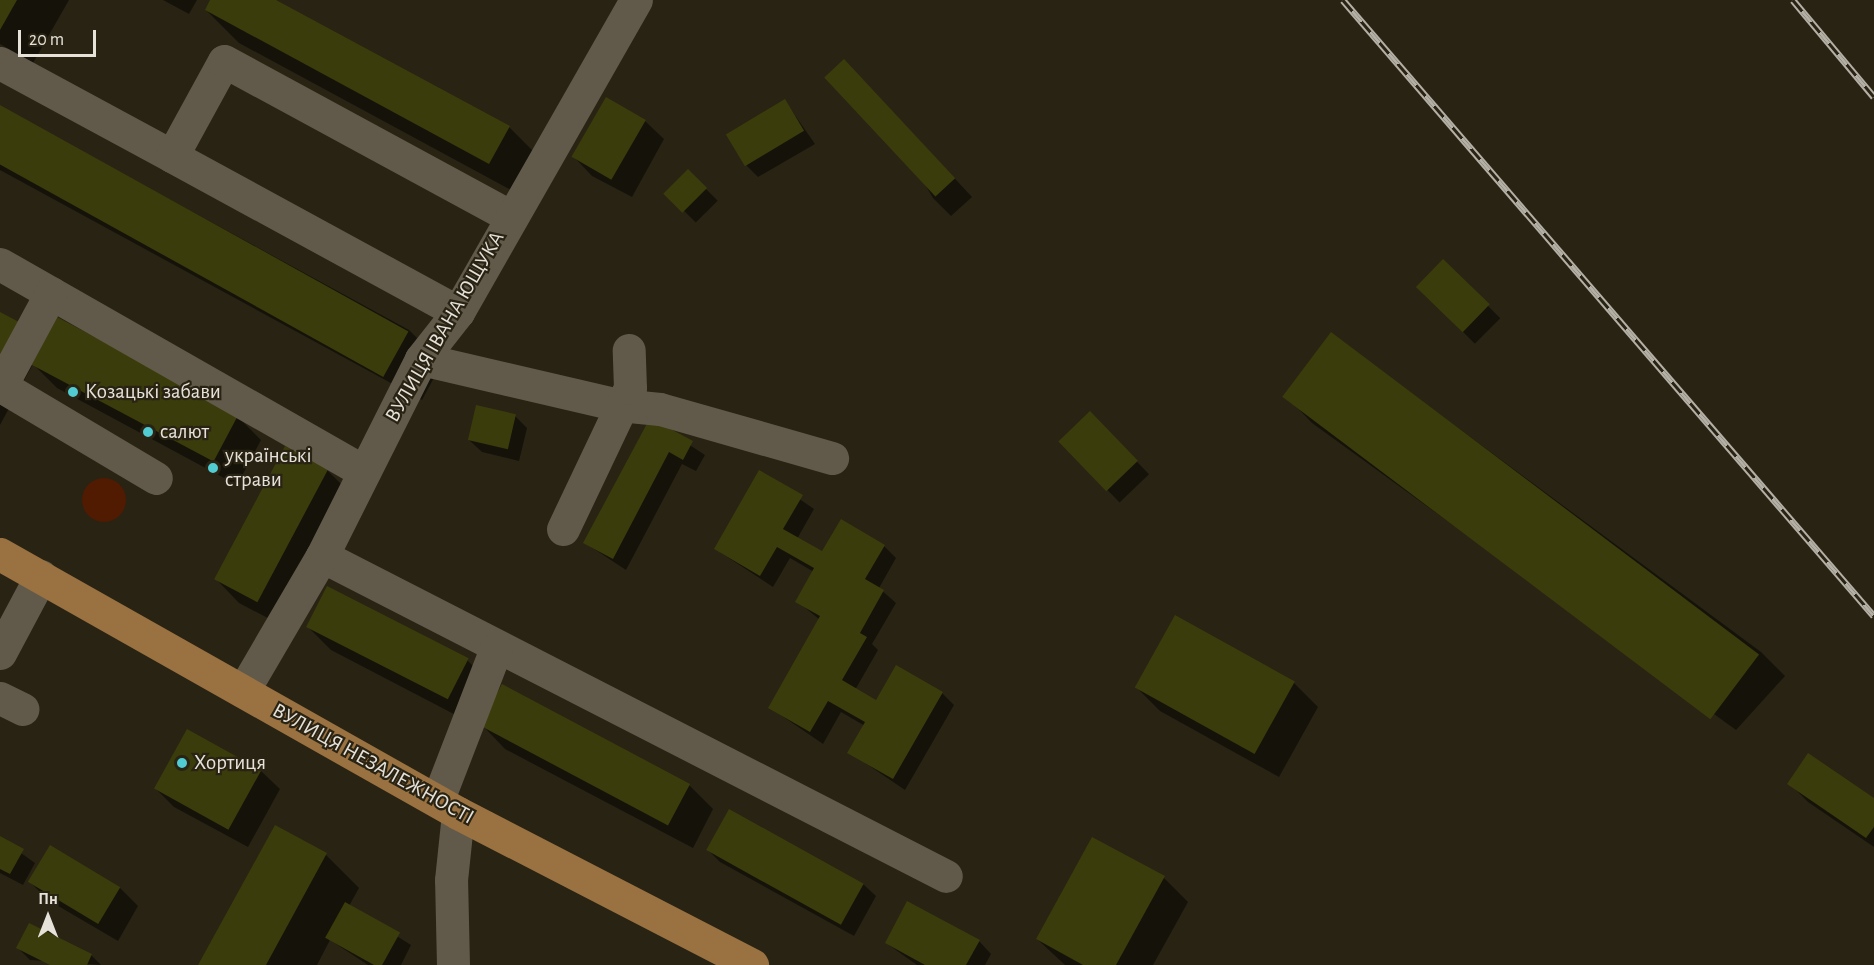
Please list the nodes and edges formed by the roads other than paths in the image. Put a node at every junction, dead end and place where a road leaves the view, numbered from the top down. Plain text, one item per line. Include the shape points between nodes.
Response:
1 (636, 0) edge
2 (0, 63) edge
3 (172, 156) junction
4 (508, 216) junction
5 (0, 264) edge
6 (51, 293) junction
7 (458, 312) junction
8 (629, 350) dead end
9 (421, 359) junction
10 (619, 405) junction
11 (832, 458) dead end
12 (364, 472) junction
13 (156, 478) dead end
14 (563, 529) dead end
15 (0, 554) edge
16 (322, 556) junction
17 (41, 576) junction
18 (496, 649) junction
19 (0, 652) edge
20 (243, 691) junction
21 (448, 806) junction
22 (946, 876) dead end
23 (749, 964) edge
24 (453, 965) edge

1 - 4 street, ВУЛИЦЯ ІВАНА ЮЩУКА via 623,31
2 - 3 street
3 - 4 street via 224,61
3 - 7 street
4 - 7 street, ВУЛИЦЯ ІВАНА ЮЩУКА
5 - 6 street
6 - 12 street
6 - 13 street via 1,386
7 - 9 street, ВУЛИЦЯ ІВАНА ЮЩУКА
8 - 10 street via 630,388
9 - 10 street
9 - 12 street, ВУЛИЦЯ ІВАНА ЮЩУКА
10 - 11 street via 660,409
10 - 14 street
12 - 16 street, ВУЛИЦЯ ІВАНА ЮЩУКА
15 - 17 main road, ВУЛИЦЯ НЕЗАЛЕЖНОСТІ
16 - 18 street
16 - 20 street, ВУЛИЦЯ ІВАНА ЮЩУКА
17 - 19 street
17 - 20 main road, ВУЛИЦЯ НЕЗАЛЕЖНОСТІ
18 - 21 street
18 - 22 street
20 - 21 main road, ВУЛИЦЯ НЕЗАЛЕЖНОСТІ
21 - 23 main road, ВУЛИЦЯ НЕЗАЛЕЖНОСТІ
21 - 24 street

